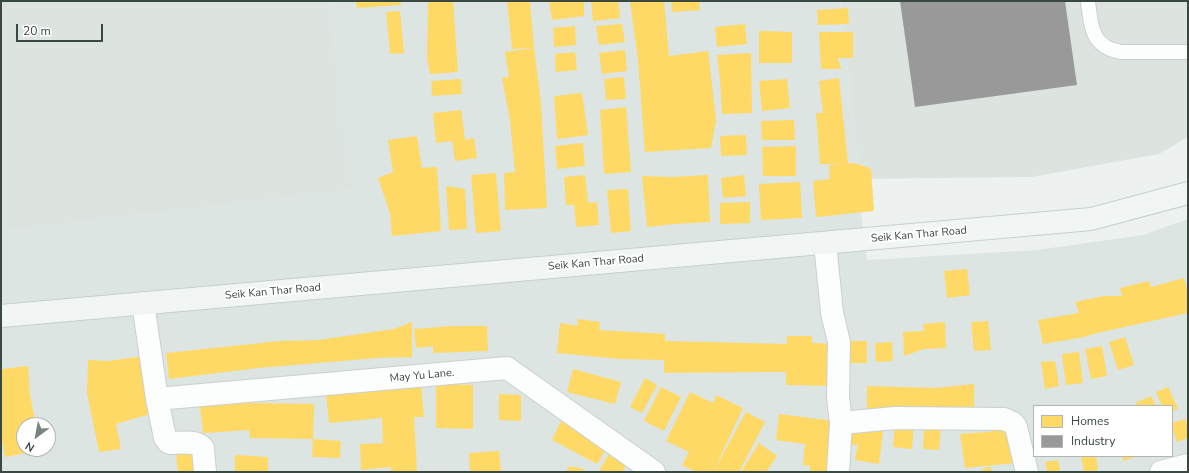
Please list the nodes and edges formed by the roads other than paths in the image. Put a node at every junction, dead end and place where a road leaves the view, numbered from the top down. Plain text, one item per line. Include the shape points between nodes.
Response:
1 (1088, 1) edge
2 (1188, 52) edge
3 (1188, 193) edge
4 (825, 243) junction
5 (143, 303) junction
6 (1, 316) edge
7 (157, 399) junction
8 (841, 423) junction
9 (1188, 465) edge
10 (205, 472) edge
11 (654, 472) edge
12 (838, 472) edge
13 (1027, 472) edge
14 (1161, 472) edge

1 - 2 lane via 1091,27 1098,41 1113,50
3 - 4 street, Seik Kan Thar Road via 1091,219
4 - 5 street, Seik Kan Thar Road
4 - 8 street via 832,313 839,342 838,397
5 - 6 street, Seik Kan Thar Road
5 - 7 street
7 - 10 street via 165,438 171,443 201,446
7 - 11 street, May Yu Lane. via 507,368
8 - 12 street
8 - 13 street via 896,418 1004,419 1016,427
9 - 14 street

